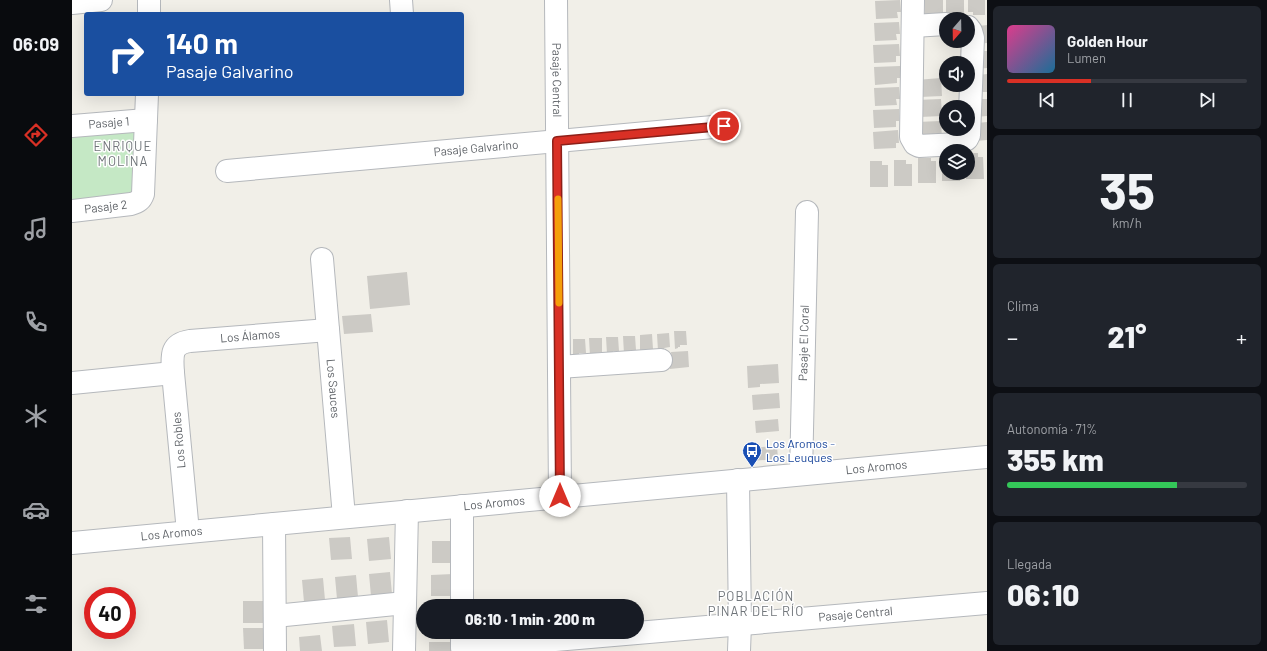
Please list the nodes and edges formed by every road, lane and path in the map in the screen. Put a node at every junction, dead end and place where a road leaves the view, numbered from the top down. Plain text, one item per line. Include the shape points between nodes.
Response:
1 (149, 0) edge
2 (401, 0) edge
3 (556, 0) edge
4 (913, 0) edge
5 (149, 12) edge
6 (402, 12) edge
7 (939, 24) edge
8 (913, 26) junction
9 (973, 48) edge
10 (147, 96) edge
11 (146, 120) junction
12 (72, 126) edge
13 (724, 126) dead end
14 (557, 141) junction
15 (227, 171) dead end
16 (72, 211) edge
17 (807, 212) dead end
18 (322, 259) dead end
19 (328, 330) junction
20 (174, 349) joint
21 (661, 360) dead end
22 (559, 367) junction
23 (173, 373) junction
24 (72, 383) edge
25 (987, 457) edge
26 (801, 474) junction
27 (738, 480) junction
28 (560, 496) junction
29 (462, 506) junction
30 (407, 511) junction
31 (344, 517) junction
32 (274, 524) junction
33 (188, 532) junction
34 (72, 543) edge
35 (462, 599) edge
36 (405, 603) junction
37 (987, 603) edge
38 (275, 616) junction
39 (740, 624) junction
40 (462, 640) edge
41 (275, 651) edge
42 (404, 651) edge
43 (739, 651) edge

1 - 5 street
2 - 6 street
3 - 14 street, Pasaje Central
4 - 8 street
7 - 8 street
8 - 9 street via 912,137 919,146 959,144 967,139
10 - 11 street
11 - 12 street, Pasaje 1
11 - 16 street, Pasaje 2 via 143,194 139,201
13 - 14 street, Pasaje Galvarino
14 - 15 street, Pasaje Galvarino
14 - 22 street, Pasaje Central
17 - 26 street, Pasaje El Coral
18 - 19 street, Los Sauces
19 - 20 street, Los Álamos via 190,341 182,342
19 - 31 street, Los Sauces
20 - 23 street, Los Robles
21 - 22 street
22 - 28 street, Pasaje Central
23 - 24 street
23 - 33 street, Los Robles
25 - 26 street, Los Aromos
26 - 27 street, Los Aromos
27 - 28 street, Los Aromos
27 - 39 street
28 - 29 street, Los Aromos
29 - 30 street, Los Aromos
29 - 35 street
30 - 31 street, Los Aromos
30 - 36 street
31 - 32 street, Los Aromos
32 - 33 street, Los Aromos
32 - 38 street
33 - 34 street, Los Aromos
36 - 38 street
36 - 42 street
37 - 39 street, Pasaje Central
38 - 41 street
39 - 40 street, Pasaje Central
39 - 43 street

